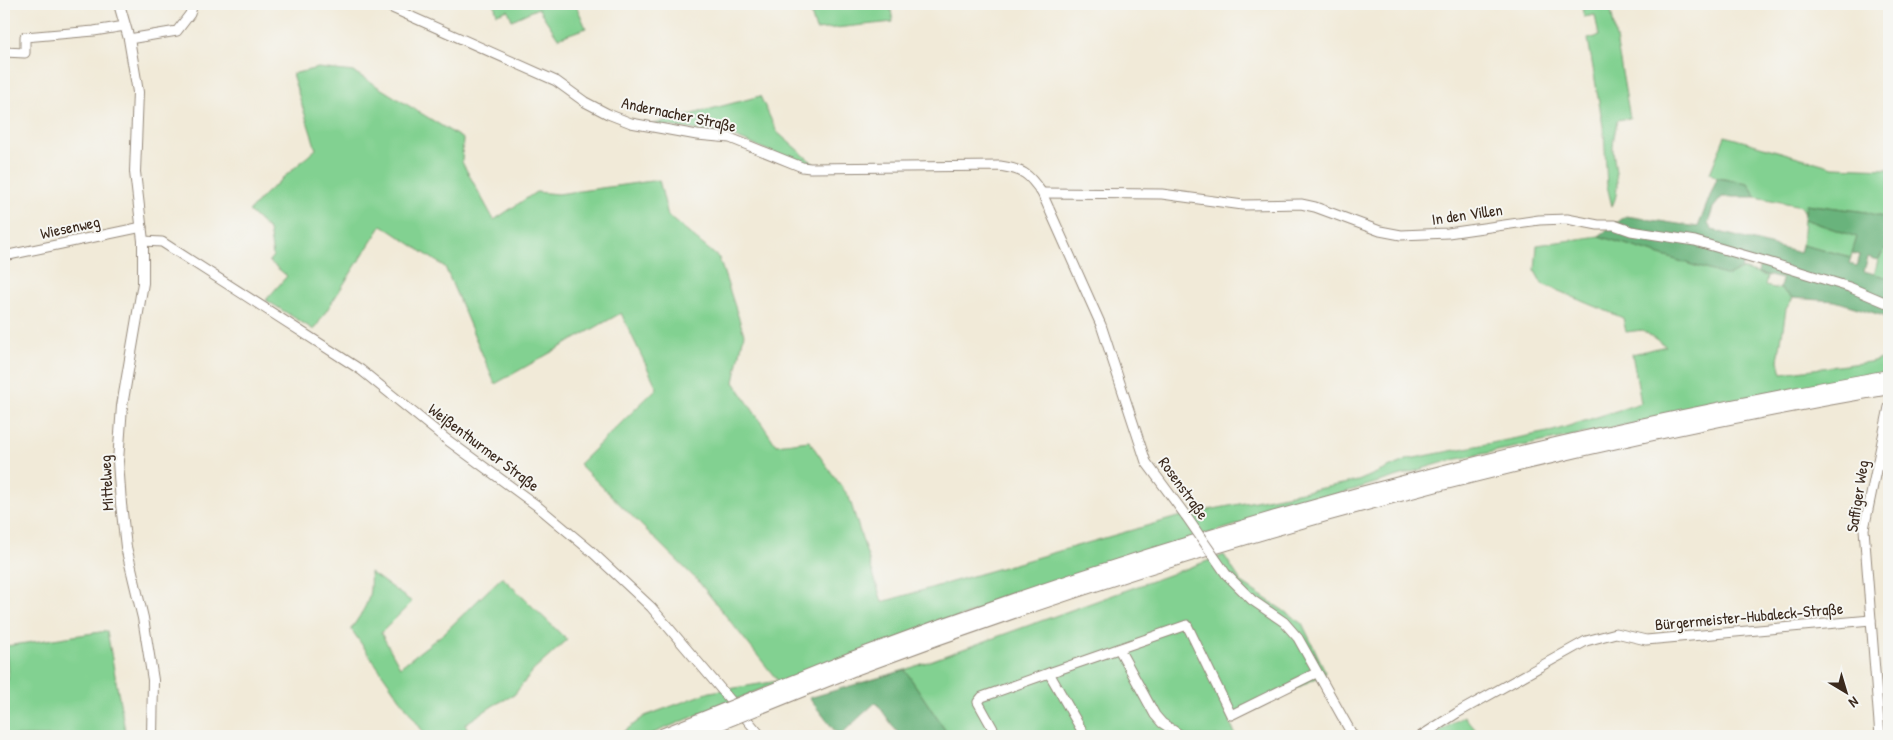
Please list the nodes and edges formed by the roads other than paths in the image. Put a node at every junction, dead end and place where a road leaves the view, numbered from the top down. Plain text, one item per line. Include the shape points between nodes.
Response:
1 (119, 4) edge
2 (193, 4) edge
3 (383, 4) edge
4 (125, 26) junction
5 (129, 39) junction
6 (4, 52) edge
7 (1020, 169) joint
8 (1042, 193) junction
9 (142, 227) junction
10 (143, 241) junction
11 (4, 256) edge
12 (1889, 304) edge
13 (1889, 377) edge
14 (1874, 385) junction
15 (1889, 387) edge
16 (1889, 407) edge
17 (1877, 462) junction
18 (1889, 469) edge
19 (1871, 620) junction
20 (1120, 649) junction
21 (853, 664) junction
22 (1049, 673) junction
23 (1316, 673) junction
24 (152, 736) edge
25 (662, 736) edge
26 (687, 736) edge
27 (761, 736) edge
28 (997, 736) edge
29 (1085, 736) edge
30 (1182, 736) edge
31 (1352, 736) edge
32 (1420, 736) edge
33 (1880, 736) edge

1 - 4 street
2 - 5 street via 190,14 177,31
3 - 7 street, Andernacher Straße via 556,81 608,114 670,130 730,138 802,167 1000,166
4 - 5 street
4 - 6 street via 25,37 26,53
5 - 9 street via 138,92 135,172
7 - 8 street, Rosenstraße
8 - 12 street, In den Villen via 1162,194 1243,205 1301,204 1400,235 1448,233 1567,218 1695,242 1848,287
8 - 23 street, Rosenstraße, bridge via 1101,325 1146,462 1226,574 1252,600 1284,622 1298,638
9 - 10 street, Mittelweg
9 - 11 street, Wiesenweg
10 - 24 street, Mittelweg via 143,283 122,406 118,461 126,547 144,618 153,680
10 - 27 street, Weißenthurmer Straße via 162,242 361,370 446,439 536,505 651,606
13 - 14 highway
14 - 15 highway
14 - 21 highway via 1658,421 1358,495 1271,519 1006,603
16 - 17 street, Saffiger Weg
17 - 18 street
17 - 19 street, Saffiger Weg via 1864,529
19 - 32 street, Bürgermeister-Hubaleck-Straße via 1646,640 1616,633 1586,641
19 - 33 street
20 - 22 street
20 - 23 street via 1187,625 1232,715
20 - 30 street via 1155,715
21 - 25 highway, bridge
21 - 26 highway, bridge
22 - 28 street via 982,697 978,702
22 - 29 street
23 - 31 street, Rosenstraße

